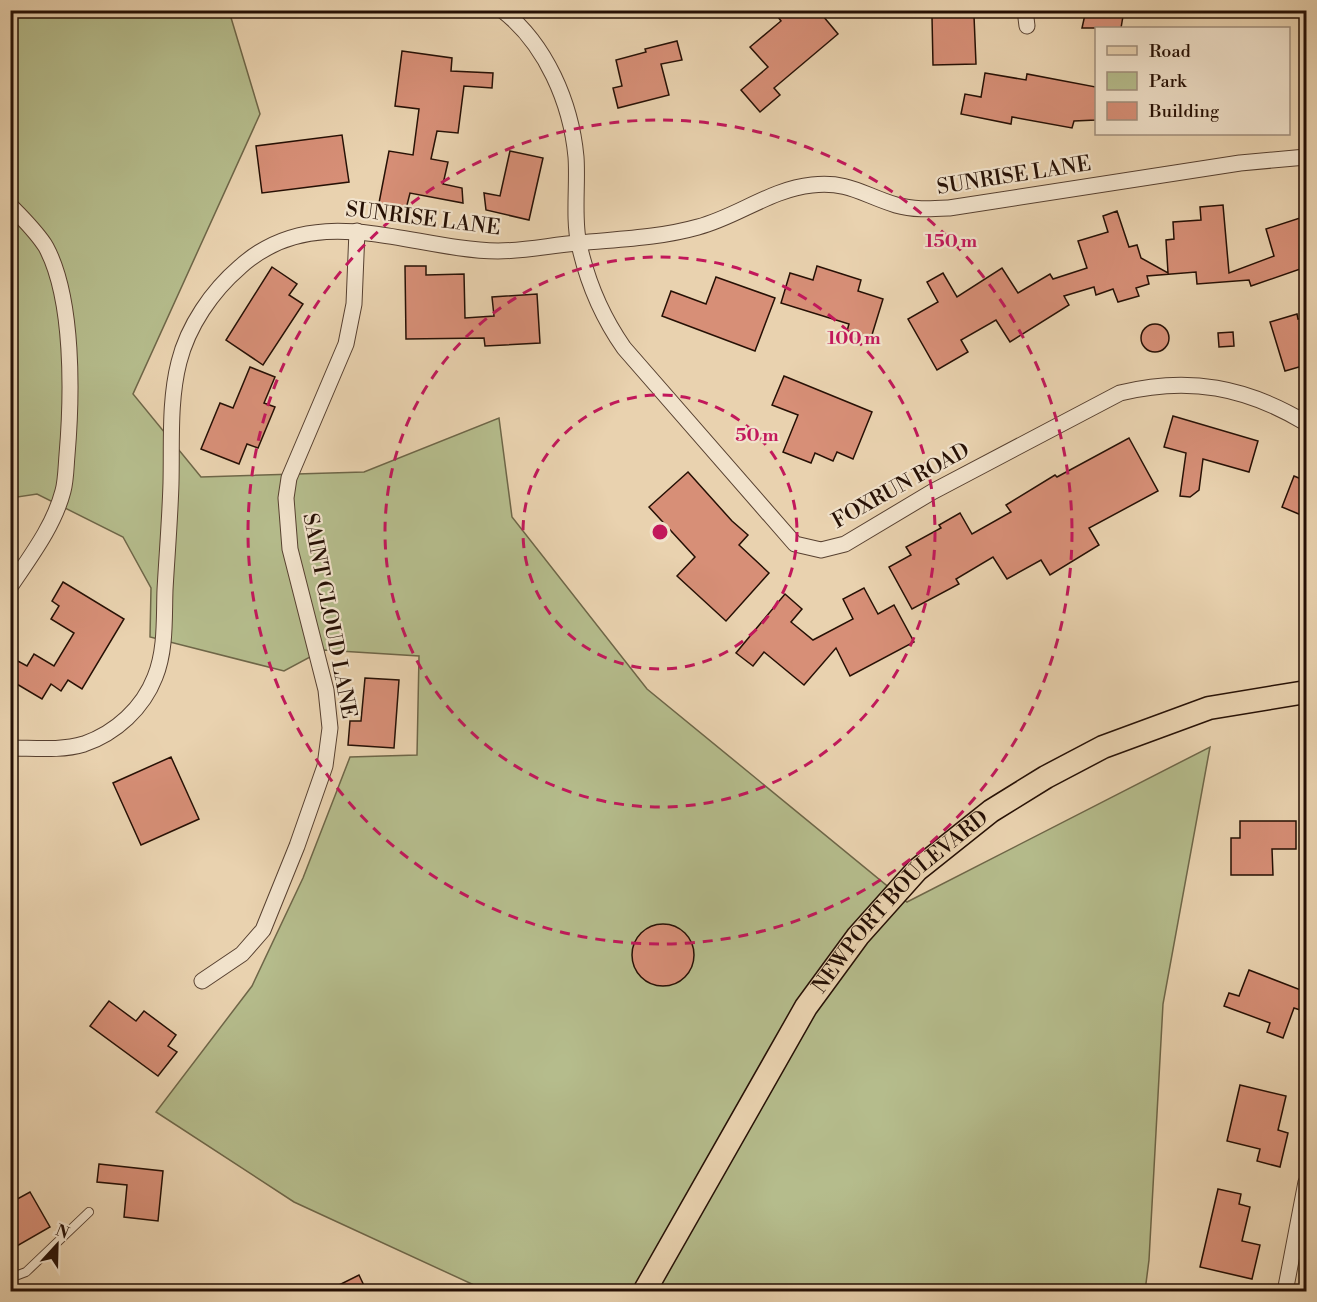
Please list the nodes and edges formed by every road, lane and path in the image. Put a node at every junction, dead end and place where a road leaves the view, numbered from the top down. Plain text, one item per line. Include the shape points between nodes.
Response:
1 (502, 10) edge
2 (1025, 10) edge
3 (1027, 26) dead end
4 (1306, 157) edge
5 (10, 205) edge
6 (357, 231) junction
7 (578, 243) junction
8 (1306, 423) edge
9 (10, 587) edge
10 (1306, 692) edge
11 (10, 748) edge
12 (202, 981) dead end
13 (1306, 1182) edge
14 (89, 1212) dead end
15 (10, 1278) edge
16 (644, 1292) edge
17 (1285, 1292) edge

1 - 7 street, FOXRUN ROAD via 549,66 569,116 576,156
2 - 3 street
4 - 7 street, SUNRISE LANE via 1240,163 922,210 839,185 809,185 775,195 701,227 643,239
5 - 9 street via 45,247 61,288 69,382 64,490 50,525
6 - 7 street, SUNRISE LANE via 468,250 504,251
6 - 11 street, SUNRISE LANE via 330,230 270,245 238,268 197,318 184,346 173,393 163,636 156,676 130,717 109,732 83,744 50,749
6 - 12 street, SAINT CLOUD LANE via 354,304 346,344 290,478 286,498 290,549 326,690 330,728 325,766 263,930 242,954
7 - 8 street, FOXRUN ROAD via 607,324 624,348 795,544 821,550 845,544 932,492 1120,393 1166,385 1228,389
10 - 16 main road, NEWPORT BOULEVARD via 1209,708 1103,747 991,811 917,870 858,936 806,1006
13 - 17 street
14 - 15 lane via 26,1272

